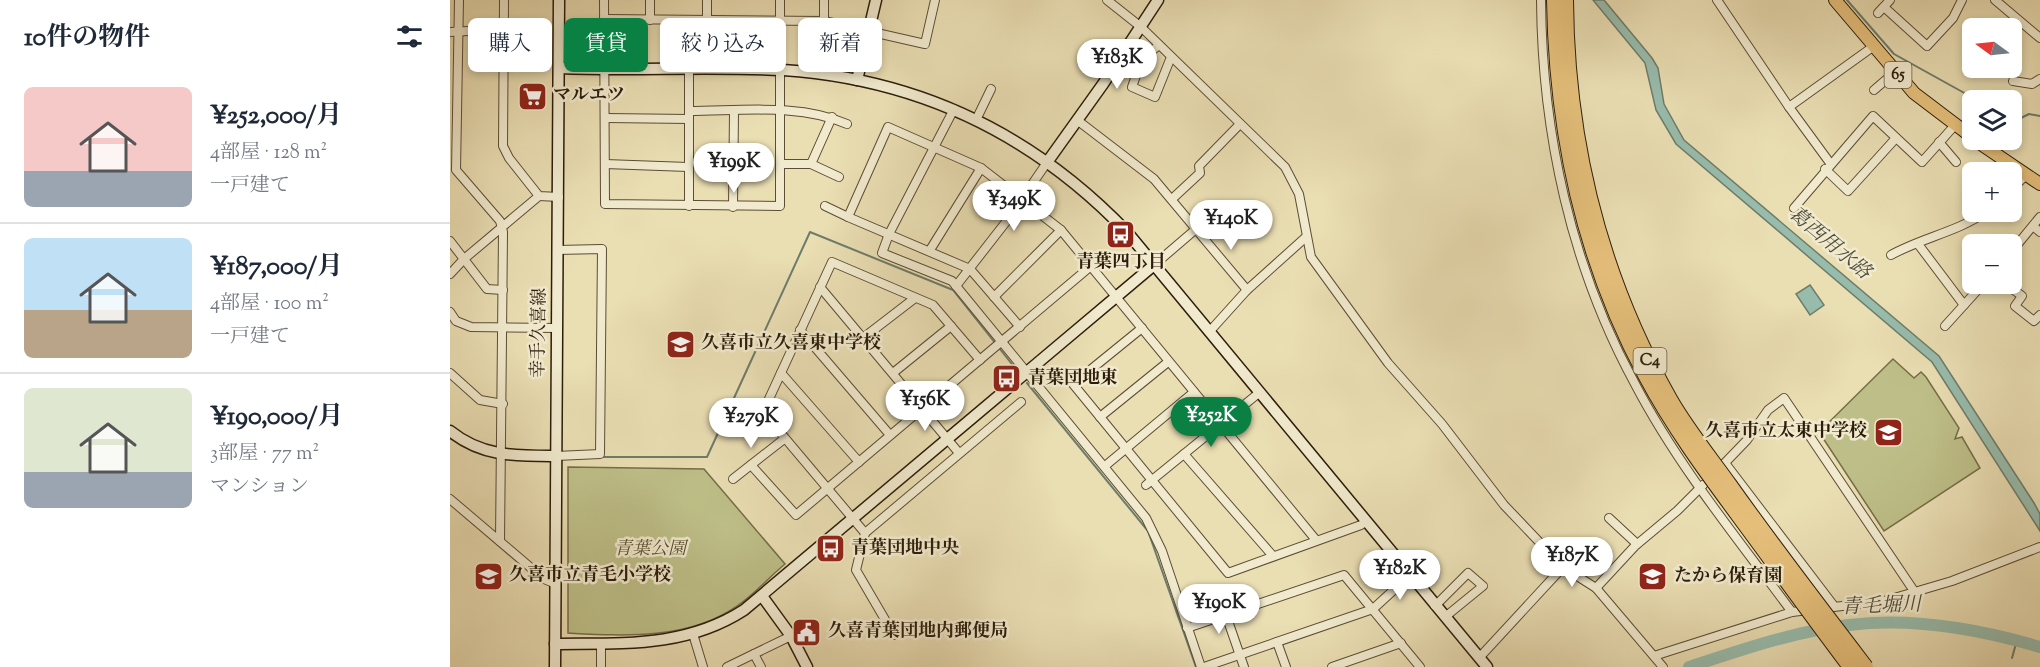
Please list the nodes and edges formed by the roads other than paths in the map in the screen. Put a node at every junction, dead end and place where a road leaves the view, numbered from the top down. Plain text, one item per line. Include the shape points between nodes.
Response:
1 (459, 0) edge
2 (504, 0) edge
3 (559, 0) edge
4 (604, 0) edge
5 (650, 0) edge
6 (706, 0) edge
7 (780, 0) edge
8 (824, 0) edge
9 (876, 0) edge
10 (935, 0) edge
11 (1107, 0) edge
12 (1158, 0) edge
13 (1541, 0) edge
14 (1554, 0) edge
15 (1566, 0) edge
16 (1717, 0) edge
17 (1834, 0) edge
18 (1890, 0) edge
19 (1962, 0) edge
20 (1995, 0) edge
21 (503, 18) edge
22 (604, 18) edge
23 (706, 18) edge
24 (780, 18) edge
25 (824, 18) edge
26 (872, 18) edge
27 (650, 20) joint
28 (660, 20) edge
29 (1141, 27) junction
30 (454, 32) edge
31 (882, 34) edge
32 (2040, 38) edge
33 (1158, 45) junction
34 (1874, 46) junction
35 (1171, 57) junction
36 (560, 68) junction
37 (564, 68) edge
38 (786, 71) edge
39 (503, 72) edge
40 (605, 72) edge
41 (689, 72) edge
42 (780, 72) edge
43 (859, 72) edge
44 (1895, 72) junction
45 (2040, 79) edge
46 (857, 80) junction
47 (2013, 81) dead end
48 (991, 89) dead end
49 (1874, 90) dead end
50 (1789, 107) junction
51 (954, 109) junction
52 (780, 110) junction
53 (734, 111) junction
54 (689, 115) junction
55 (832, 117) junction
56 (606, 118) junction
57 (976, 120) junction
58 (1077, 120) junction
59 (847, 124) dead end
60 (1240, 124) junction
61 (1955, 125) junction
62 (1962, 130) edge
63 (1896, 138) junction
64 (1939, 142) junction
65 (934, 147) junction
66 (1991, 150) edge
67 (1048, 160) junction
68 (1956, 162) dead end
69 (605, 164) junction
70 (781, 164) junction
71 (811, 164) junction
72 (1828, 166) junction
73 (688, 167) junction
74 (981, 168) junction
75 (453, 170) edge
76 (2026, 175) junction
77 (839, 177) dead end
78 (2022, 179) edge
79 (2040, 184) edge
80 (539, 196) junction
81 (559, 196) junction
82 (1022, 199) junction
83 (1172, 200) junction
84 (688, 206) junction
85 (825, 206) dead end
86 (733, 207) junction
87 (1794, 208) dead end
88 (848, 217) junction
89 (2040, 217) edge
90 (1967, 222) edge
91 (503, 226) junction
92 (2033, 226) junction
93 (1196, 229) junction
94 (1061, 230) junction
95 (2040, 232) edge
96 (889, 234) junction
97 (1306, 237) junction
98 (2022, 239) edge
99 (450, 241) edge
100 (1918, 244) junction
101 (558, 250) junction
102 (930, 250) junction
103 (1891, 255) dead end
104 (464, 259) junction
105 (1154, 264) junction
106 (1092, 266) junction
107 (970, 269) junction
108 (450, 274) edge
109 (956, 286) junction
110 (820, 287) junction
111 (503, 290) junction
112 (1247, 290) junction
113 (1974, 294) edge
114 (2019, 294) edge
115 (994, 297) junction
116 (1116, 297) junction
117 (915, 298) junction
118 (1964, 305) junction
119 (450, 312) edge
120 (2040, 315) edge
121 (951, 326) junction
122 (1945, 326) dead end
123 (557, 327) junction
124 (1020, 327) junction
125 (502, 328) junction
126 (1142, 328) junction
127 (800, 330) junction
128 (1210, 331) junction
129 (863, 338) junction
130 (1002, 342) junction
131 (980, 360) junction
132 (1168, 362) junction
133 (1027, 372) junction
134 (450, 373) edge
135 (781, 373) junction
136 (893, 373) junction
137 (1194, 392) junction
138 (1260, 392) junction
139 (1021, 402) dead end
140 (503, 404) junction
141 (922, 408) junction
142 (1100, 417) junction
143 (1221, 423) junction
144 (450, 431) edge
145 (890, 435) junction
146 (784, 439) junction
147 (948, 440) junction
148 (1127, 449) junction
149 (959, 453) junction
150 (1184, 454) junction
151 (502, 455) junction
152 (556, 456) junction
153 (859, 462) junction
154 (1725, 463) junction
155 (751, 465) junction
156 (1105, 466) junction
157 (733, 479) dead end
158 (1149, 483) junction
159 (827, 488) junction
160 (1700, 488) junction
161 (450, 499) edge
162 (1609, 518) dead end
163 (853, 520) junction
164 (1361, 525) dead end
165 (865, 533) junction
166 (1316, 540) junction
167 (501, 541) junction
168 (1637, 544) junction
169 (2040, 547) edge
170 (1273, 556) junction
171 (1563, 567) junction
172 (1410, 575) junction
173 (555, 584) junction
174 (1596, 588) junction
175 (1914, 591) junction
176 (1219, 595) dead end
177 (762, 596) junction
178 (1436, 606) junction
179 (1834, 606) junction
180 (1373, 609) junction
181 (1792, 612) junction
182 (1226, 615) junction
183 (1445, 617) junction
184 (1187, 628) junction
185 (693, 634) junction
186 (894, 635) dead end
187 (791, 636) junction
188 (1277, 642) junction
189 (1401, 643) junction
190 (555, 644) junction
191 (601, 644) junction
192 (754, 654) junction
193 (1239, 655) junction
194 (1654, 657) junction
195 (1479, 658) junction
196 (555, 667) edge
197 (601, 667) edge
198 (704, 667) edge
199 (727, 667) edge
200 (761, 667) edge
201 (807, 667) edge
202 (1202, 667) edge
203 (1244, 667) edge
204 (1286, 667) edge
205 (1332, 667) edge
206 (1420, 667) edge
207 (1487, 667) edge
208 (1663, 667) edge
209 (1850, 667) edge
210 (1866, 667) edge

1 - 30 street
2 - 21 street
3 - 36 street, 幸手久喜線
4 - 22 street
5 - 27 street
6 - 23 street
7 - 24 street
8 - 25 street
9 - 26 street
10 - 31 street via 925,44
11 - 29 street
12 - 29 street
13 - 160 street via 1548,119 1577,244 1596,299 1635,385
14 - 209 highway, C4, bridge via 1557,68 1568,154 1596,261 1631,346 1681,435
15 - 210 highway, C4, bridge via 1569,79 1583,169 1606,256 1640,342 1687,425
16 - 50 street
17 - 34 main road, 65
18 - 19 street via 1881,10 1927,46 1953,18
20 - 32 street
27 - 28 street
29 - 33 street
29 - 58 street
30 - 75 street
33 - 35 street
33 - 35 street via 1142,59 1132,87 1155,97
34 - 44 main road, 65
34 - 50 street
35 - 60 street
36 - 37 street
36 - 81 street, 幸手久喜線
38 - 46 street
39 - 80 street via 503,146
40 - 56 street
41 - 54 street
42 - 52 street
43 - 46 street
44 - 49 street
44 - 61 main road, 65 via 1921,100
45 - 47 street via 2032,84
46 - 51 street
48 - 57 street
50 - 72 street
51 - 57 street
51 - 65 street
52 - 53 street
52 - 55 street
52 - 70 street
53 - 54 street
53 - 86 street
54 - 56 street
54 - 73 street
55 - 59 street
55 - 71 street
56 - 69 street
57 - 67 street
58 - 67 street
58 - 83 street via 1154,178
60 - 83 street
60 - 97 street via 1285,167 1299,194
61 - 62 main road, 65
61 - 64 street
63 - 64 street via 1922,162
63 - 72 street via 1873,116
63 - 72 street via 1848,191
64 - 68 street
65 - 74 street
65 - 88 street via 888,127
65 - 96 street
66 - 76 main road, 65
67 - 82 street
67 - 105 street via 1095,199
69 - 73 street
69 - 84 street via 605,204
70 - 71 street
70 - 86 street via 780,206
71 - 77 street
72 - 87 street
73 - 84 street
74 - 82 street
74 - 102 street
75 - 91 street
76 - 78 street
76 - 79 main road, 65
80 - 81 street
80 - 91 street
81 - 101 street, 幸手久喜線
82 - 94 street
82 - 107 street
83 - 93 street
84 - 86 street
85 - 88 street
88 - 96 street
89 - 92 street
90 - 100 street
91 - 104 street
91 - 111 street
92 - 95 street
92 - 98 street
93 - 105 street
93 - 112 street
94 - 106 street
94 - 115 street
96 - 102 street
96 - 109 street via 882,253
97 - 112 street
97 - 171 street via 1311,257 1405,386 1442,424 1504,505
99 - 104 street
100 - 103 street
100 - 118 street
101 - 123 street, 幸手久喜線
101 - 152 street via 602,249 600,454
102 - 107 street
104 - 108 street
104 - 111 street via 487,289
105 - 116 street
105 - 128 street
106 - 116 street
106 - 124 street
107 - 109 street
107 - 115 street
109 - 130 street
110 - 117 street via 831,262
110 - 127 street
110 - 129 street
111 - 125 street
112 - 128 street
113 - 118 street
114 - 120 street via 2022,296 2015,306 2034,321
115 - 124 street
116 - 126 street
116 - 133 street
117 - 121 street via 933,305
117 - 129 street
118 - 122 street
119 - 125 street via 463,325
121 - 131 street
121 - 136 street
123 - 125 street
123 - 152 street, 幸手久喜線
124 - 130 street
125 - 140 street
126 - 132 street
126 - 142 street via 1073,384
127 - 135 street
127 - 145 street
128 - 138 street
129 - 136 street
130 - 131 street
130 - 133 street
131 - 141 street
132 - 137 street
132 - 142 street
133 - 147 street
133 - 156 street
134 - 140 street via 480,400
135 - 146 street via 763,412
135 - 153 street
136 - 141 street
137 - 143 street
137 - 148 street
138 - 143 street
138 - 172 street
139 - 149 street
140 - 151 street
141 - 145 street
141 - 147 street
142 - 148 street
143 - 150 street
143 - 166 street
144 - 151 street via 468,444
145 - 153 street
146 - 155 street
146 - 159 street
147 - 149 street
147 - 163 street
148 - 156 street
148 - 158 street
149 - 165 street
150 - 158 street
150 - 170 street
151 - 152 street
151 - 167 street
152 - 173 street, 幸手久喜線
153 - 159 street
154 - 160 street
154 - 175 street via 1768,410 1784,398
154 - 179 street
155 - 157 street
155 - 159 street via 796,515
156 - 184 street via 1152,527
158 - 170 street via 1228,573
159 - 163 street
160 - 168 street
160 - 181 street
161 - 167 street
162 - 168 street
163 - 165 street
163 - 177 street
164 - 166 street
165 - 186 street via 856,570
166 - 170 street
167 - 173 street
168 - 174 street
169 - 175 street
171 - 174 street
171 - 195 street
172 - 178 street
172 - 180 street
173 - 190 street, 幸手久喜線
174 - 194 street
175 - 179 street via 1884,601
176 - 182 street
177 - 185 street via 729,620
177 - 187 street
178 - 183 street
178 - 183 street via 1468,573 1483,586
179 - 181 street
180 - 182 street via 1344,575
180 - 188 street
180 - 189 street
181 - 194 street
182 - 184 street
182 - 193 street
183 - 195 street
184 - 202 street
185 - 191 street via 643,644
185 - 198 street
187 - 192 street
187 - 201 street
188 - 193 street
188 - 204 street
189 - 205 street
189 - 206 street
190 - 191 street
190 - 196 street, 幸手久喜線
191 - 197 street
192 - 199 street
192 - 200 street
193 - 202 street
193 - 203 street
194 - 208 street
195 - 207 street

